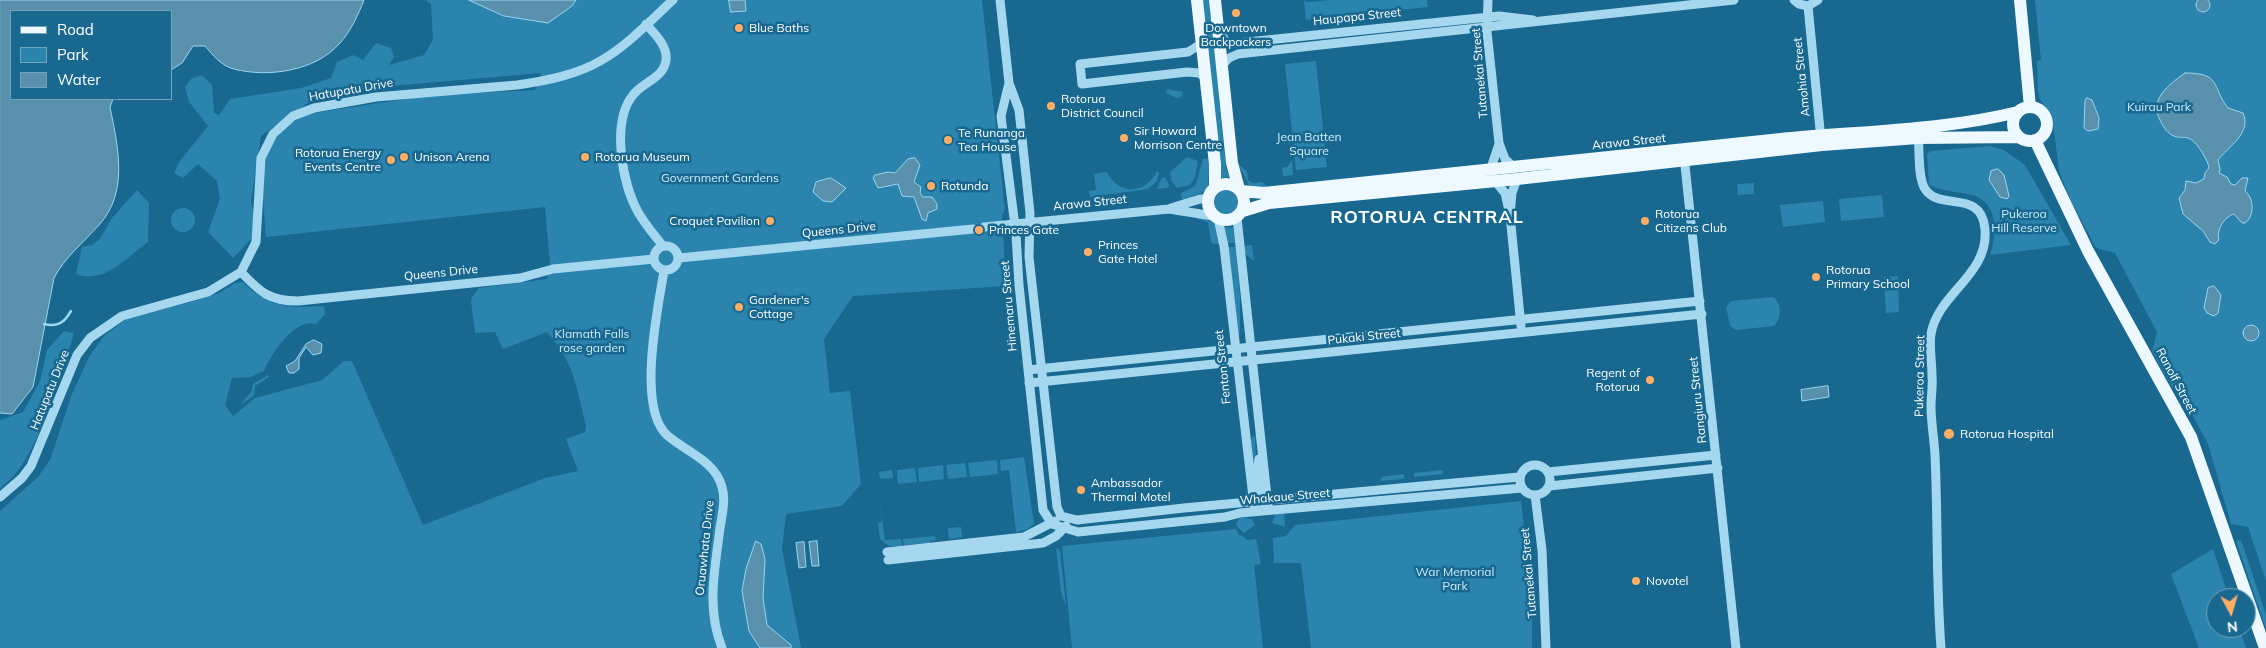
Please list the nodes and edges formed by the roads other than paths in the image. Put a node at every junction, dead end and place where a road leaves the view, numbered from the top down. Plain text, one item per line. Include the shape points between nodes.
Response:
1 (673, 0) edge
2 (1000, 0) edge
3 (1197, 0) edge
4 (1214, 0) edge
5 (1488, 0) edge
6 (1734, 0) edge
7 (1794, 0) edge
8 (1818, 0) edge
9 (2020, 0) edge
10 (1808, 6) junction
11 (1489, 17) junction
12 (1536, 20) junction
13 (646, 24) junction
14 (1487, 28) junction
15 (1218, 29) junction
16 (1201, 44) junction
17 (1221, 66) junction
18 (1205, 77) junction
19 (1009, 83) junction
20 (2030, 107) junction
21 (2018, 112) junction
22 (1918, 134) junction
23 (2018, 137) junction
24 (1821, 140) junction
25 (2035, 140) junction
26 (1499, 143) junction
27 (1684, 156) junction
28 (1516, 174) junction
29 (1492, 176) junction
30 (1215, 188) junction
31 (1240, 190) junction
32 (1208, 199) junction
33 (1169, 209) junction
34 (1240, 215) junction
35 (1510, 215) junction
36 (1216, 217) junction
37 (1030, 224) junction
38 (1015, 225) junction
39 (984, 227) dead end
40 (972, 229) dead end
41 (663, 246) junction
42 (679, 258) junction
43 (654, 259) junction
44 (664, 270) junction
45 (241, 272) junction
46 (1700, 301) junction
47 (1702, 314) junction
48 (1520, 321) junction
49 (1522, 332) junction
50 (1250, 347) junction
51 (1235, 348) junction
52 (1251, 360) junction
53 (1236, 361) junction
54 (1043, 368) junction
55 (1028, 370) junction
56 (1044, 382) junction
57 (1029, 383) junction
58 (1716, 455) junction
59 (1718, 468) junction
60 (1548, 472) junction
61 (1520, 477) junction
62 (1549, 486) junction
63 (1522, 488) junction
64 (1535, 495) junction
65 (0, 498) edge
66 (1260, 501) junction
67 (1262, 511) junction
68 (1061, 516) junction
69 (1071, 520) junction
70 (1052, 524) junction
71 (1063, 529) junction
72 (722, 648) edge
73 (1546, 648) edge
74 (1736, 648) edge
75 (1941, 648) edge
76 (2265, 648) edge

1 - 13 street, Hatupatu Drive
2 - 19 street, Hinemaru Street
3 - 16 main road
4 - 15 main road
5 - 11 street, Tutanekai Street
6 - 12 street, Haupapa Street
7 - 10 street
8 - 10 street
9 - 20 main road
10 - 24 street, Amohia Street
11 - 12 street, Haupapa Street via 1511,15
11 - 14 street, Tutanekai Street
11 - 15 street, Haupapa Street via 1228,44
12 - 14 street, Haupapa Street
13 - 41 street via 665,50 666,62 659,74 638,88 629,100 621,121 621,138 634,204
13 - 45 street, Hatupatu Drive via 594,65 539,82 376,97 314,108 293,116 273,134 261,158 256,242
14 - 17 street, Haupapa Street via 1238,54
14 - 26 street, Tutanekai Street
15 - 17 main road
16 - 18 main road
16 - 18 street via 1188,52 1080,64 1082,84 1187,72 1199,72
17 - 31 main road via 1232,163
18 - 30 main road
19 - 37 street, Hinemaru Street via 1019,110
19 - 38 street, Hinemaru Street via 1001,116
20 - 21 main road
20 - 25 main road via 2041,111 2047,122 2044,133
21 - 22 main road, Arawa Street
21 - 23 main road via 2014,116 2013,127
22 - 23 main road, Arawa Street
22 - 24 main road, Arawa Street
22 - 75 street, Pukeroa Street via 1925,189 1934,197 1964,202 1975,208 1985,228 1985,243 1972,274 1940,309 1931,336
23 - 25 main road
24 - 27 main road, Arawa Street
25 - 76 main road, Ranolf Street via 2088,251 2191,437
26 - 28 street, Tutanekai Street
26 - 29 street, Tutanekai Street
27 - 28 main road, Arawa Street
27 - 46 street, Rangiuru Street
28 - 29 main road, Arawa Street
28 - 35 street
29 - 31 main road, Arawa Street via 1264,193
29 - 34 main road, Arawa Street via 1269,203
29 - 35 street via 1504,194
30 - 31 main road via 1230,184
30 - 32 main road
31 - 34 main road via 1244,198
32 - 33 street, Arawa Street
32 - 36 main road
33 - 36 street, Arawa Street
33 - 37 street, Arawa Street
34 - 36 main road via 1231,220
34 - 50 street, Fenton Street
35 - 48 street
36 - 51 street, Fenton Street via 1224,246
37 - 38 street, Arawa Street
37 - 54 street, Hinemaru Street via 1029,256
38 - 39 street
38 - 55 street, Hinemaru Street
40 - 42 street, Queens Drive
41 - 42 street via 674,248
41 - 43 street via 656,251
42 - 44 street via 674,268
43 - 44 street via 656,266
43 - 45 street, Queens Drive via 553,269 520,278 298,301 281,301 268,296
44 - 72 street, Oruawhata Drive via 651,345 656,416 667,435 708,464 722,487 724,506 711,598
45 - 65 street, Hatupatu Drive via 208,292 122,316 90,338 76,355 31,466
46 - 47 street, Rangiuru Street
46 - 48 street, Pukaki Street
47 - 49 street, Pukaki Street
47 - 58 street, Rangiuru Street
48 - 49 street
48 - 50 street, Pukaki Street
49 - 52 street, Pukaki Street
50 - 51 street, Pukaki Street
50 - 52 street, Fenton Street
51 - 53 street, Fenton Street
51 - 54 street, Pukaki Street
52 - 53 street, Pukaki Street
52 - 66 street, Fenton Street via 1262,449
53 - 56 street, Pukaki Street
53 - 66 street, Fenton Street
54 - 55 street, Pukaki Street
54 - 56 street, Hinemaru Street
55 - 57 street, Hinemaru Street
56 - 57 street, Pukaki Street
56 - 68 street, Hinemaru Street
57 - 70 street, Hinemaru Street via 1043,510
58 - 59 street, Rangiuru Street
58 - 60 street
59 - 62 street
59 - 74 street, Rangiuru Street
60 - 61 street via 1535,464 1525,468
60 - 62 street
61 - 63 street
61 - 66 street, Whakaue Street
62 - 64 street via 1543,493
63 - 64 street
63 - 67 street, Whakaue Street
64 - 73 street, Tutanekai Street via 1542,550
66 - 67 street, Fenton Street
66 - 67 street, Fenton Street
66 - 69 street, Whakaue Street
67 - 71 street, Whakaue Street via 1104,530 1072,532
68 - 69 street, Whakaue Street
68 - 70 street
69 - 71 street
70 - 71 street, Whakaue Street
70 - 71 street via 1024,537 887,556 1043,543

